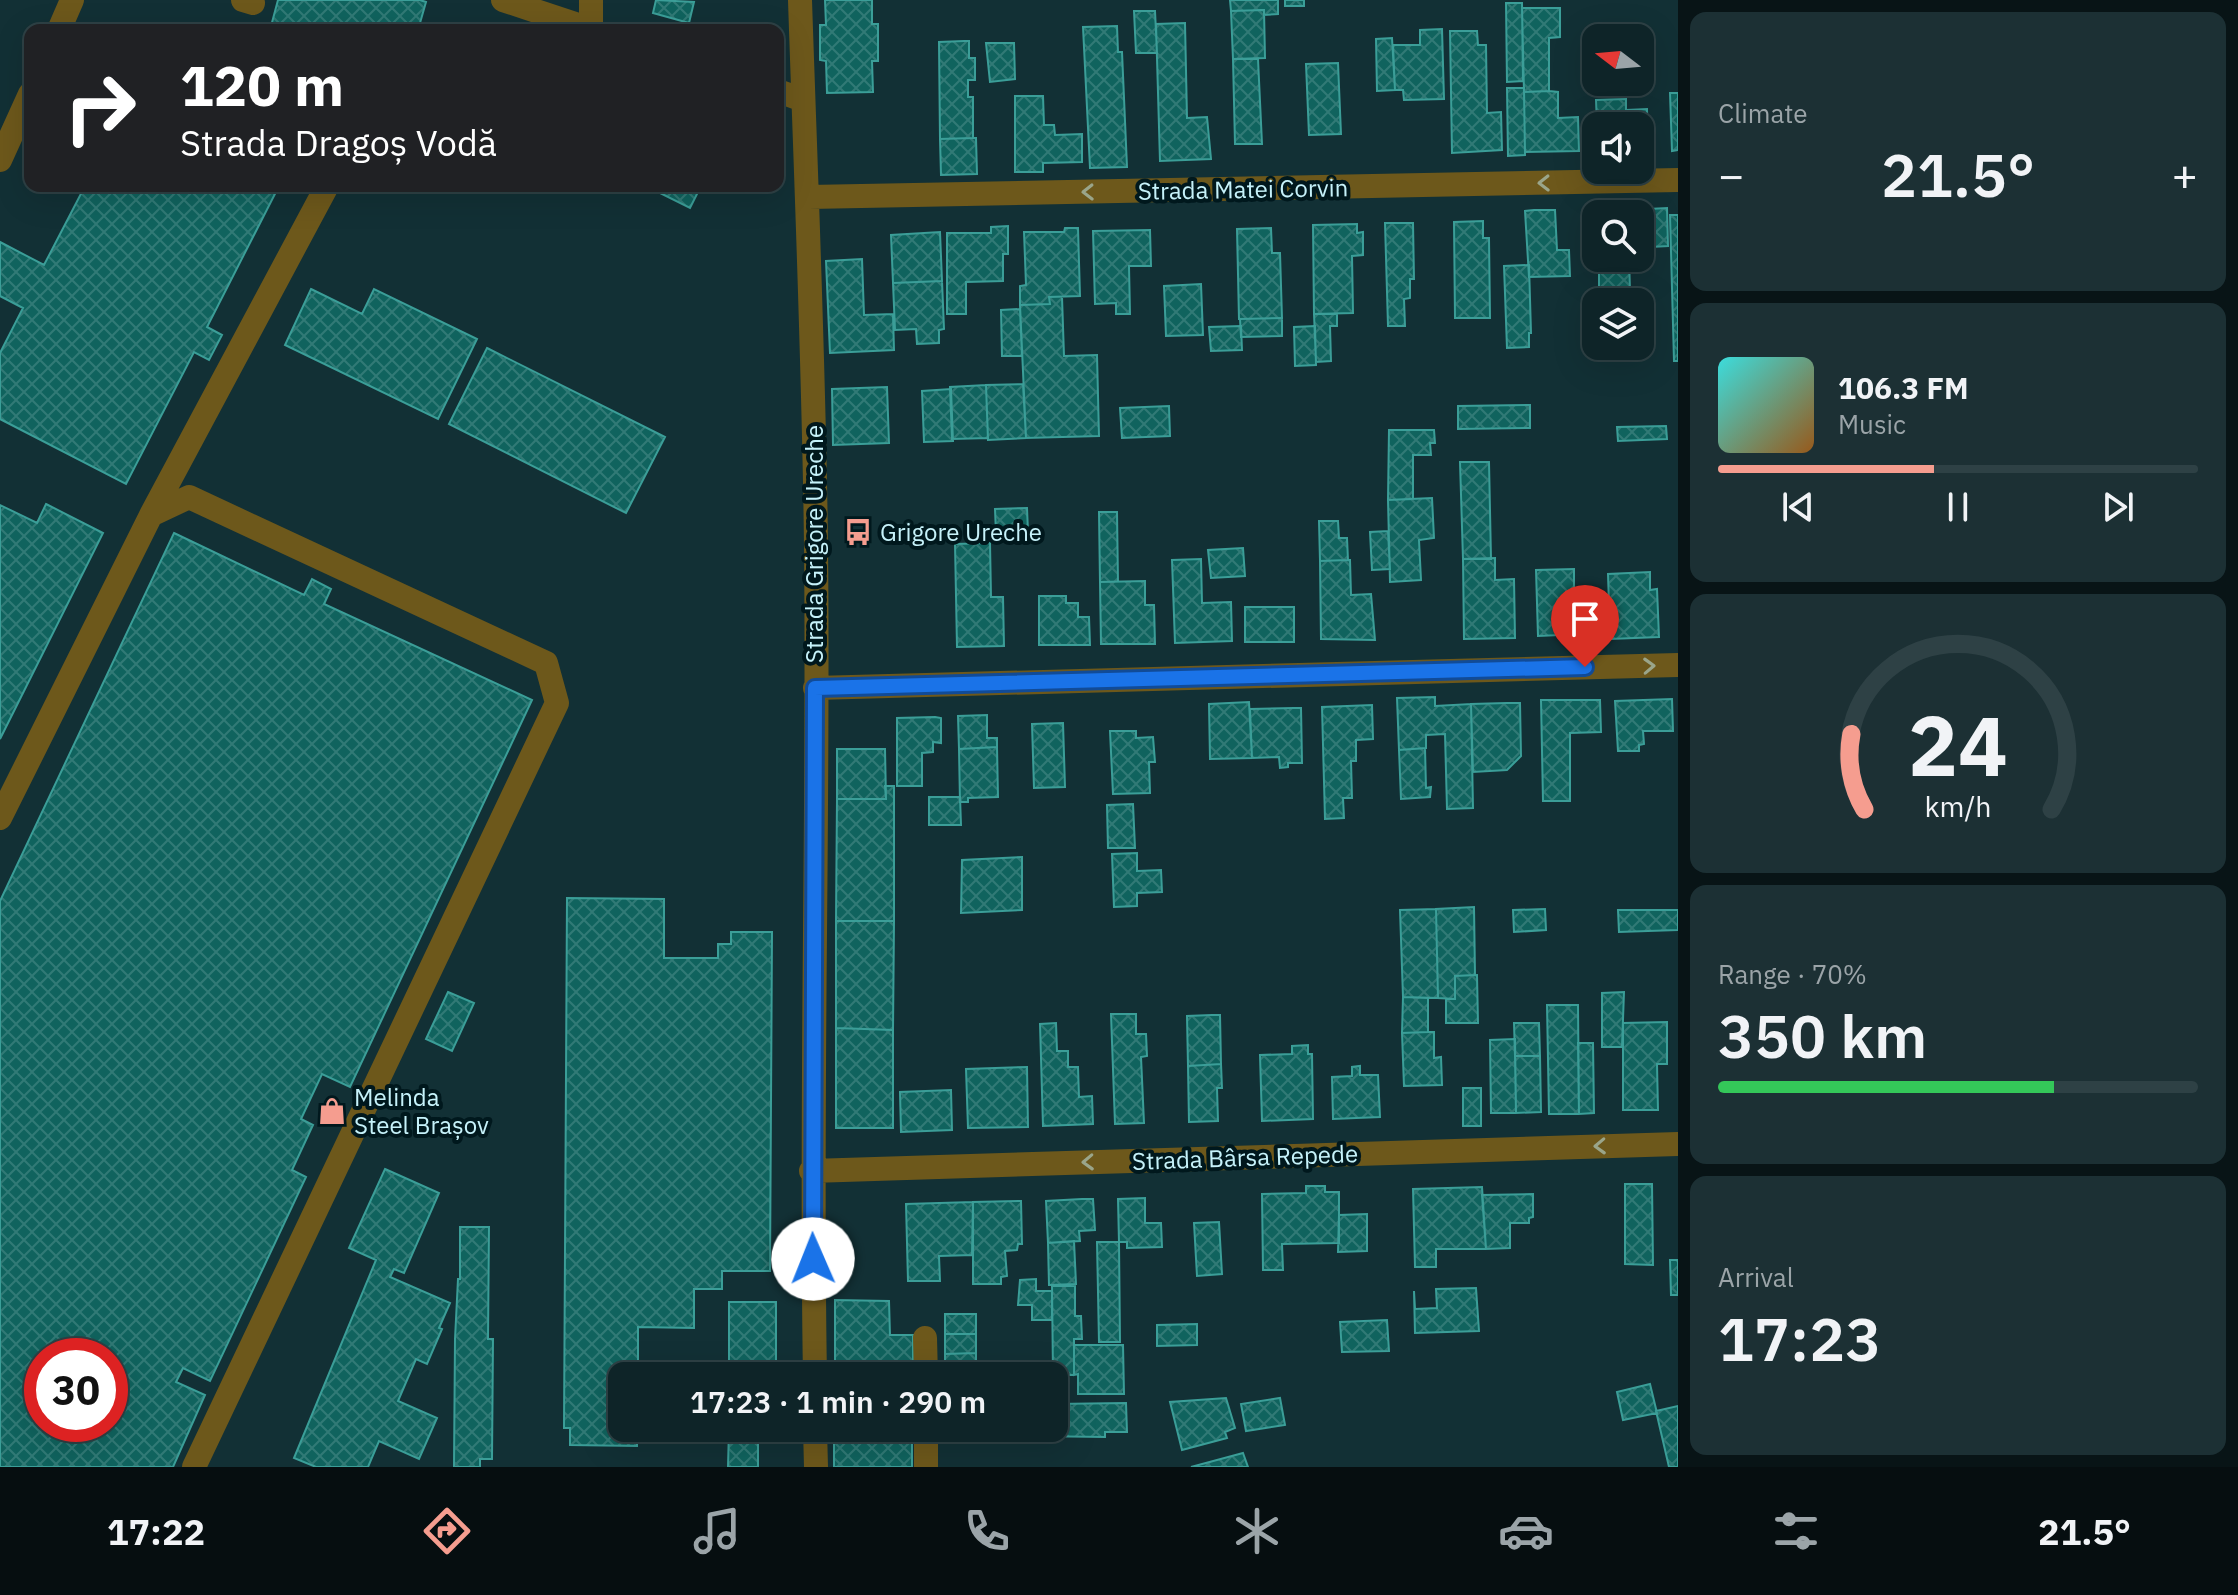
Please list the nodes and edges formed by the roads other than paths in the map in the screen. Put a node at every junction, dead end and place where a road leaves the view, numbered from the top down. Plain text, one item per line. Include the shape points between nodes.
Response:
1 (72, 0) edge
2 (503, 0) edge
3 (591, 0) edge
4 (800, 0) edge
5 (545, 14) junction
6 (62, 24) edge
7 (533, 24) edge
8 (574, 24) edge
9 (592, 24) edge
10 (784, 93) edge
11 (803, 100) junction
12 (24, 107) edge
13 (0, 160) edge
14 (1678, 180) edge
15 (324, 192) edge
16 (809, 197) junction
17 (151, 515) junction
18 (1678, 665) edge
19 (815, 688) junction
20 (0, 818) edge
21 (1678, 1144) edge
22 (811, 1171) junction
23 (925, 1338) dead end
24 (815, 1362) edge
25 (926, 1362) edge
26 (815, 1442) edge
27 (926, 1442) edge
28 (194, 1467) edge
29 (816, 1467) edge
30 (926, 1467) edge

1 - 6 street
2 - 5 street
3 - 9 street
4 - 11 street, Strada Grigore Ureche
5 - 7 street
5 - 8 street
10 - 11 street
11 - 16 street, Strada Grigore Ureche
12 - 13 street
14 -> 16 street, Strada Matei Corvin
15 - 17 street
16 - 19 street, Strada Grigore Ureche
17 - 20 street
17 - 28 street via 189,497 546,663 557,703
19 -> 18 street
19 - 22 street, Strada Grigore Ureche
21 -> 22 street, Strada Bârsa Repede
22 - 24 street, Strada Grigore Ureche
23 - 25 street
26 - 29 street
27 - 30 street

